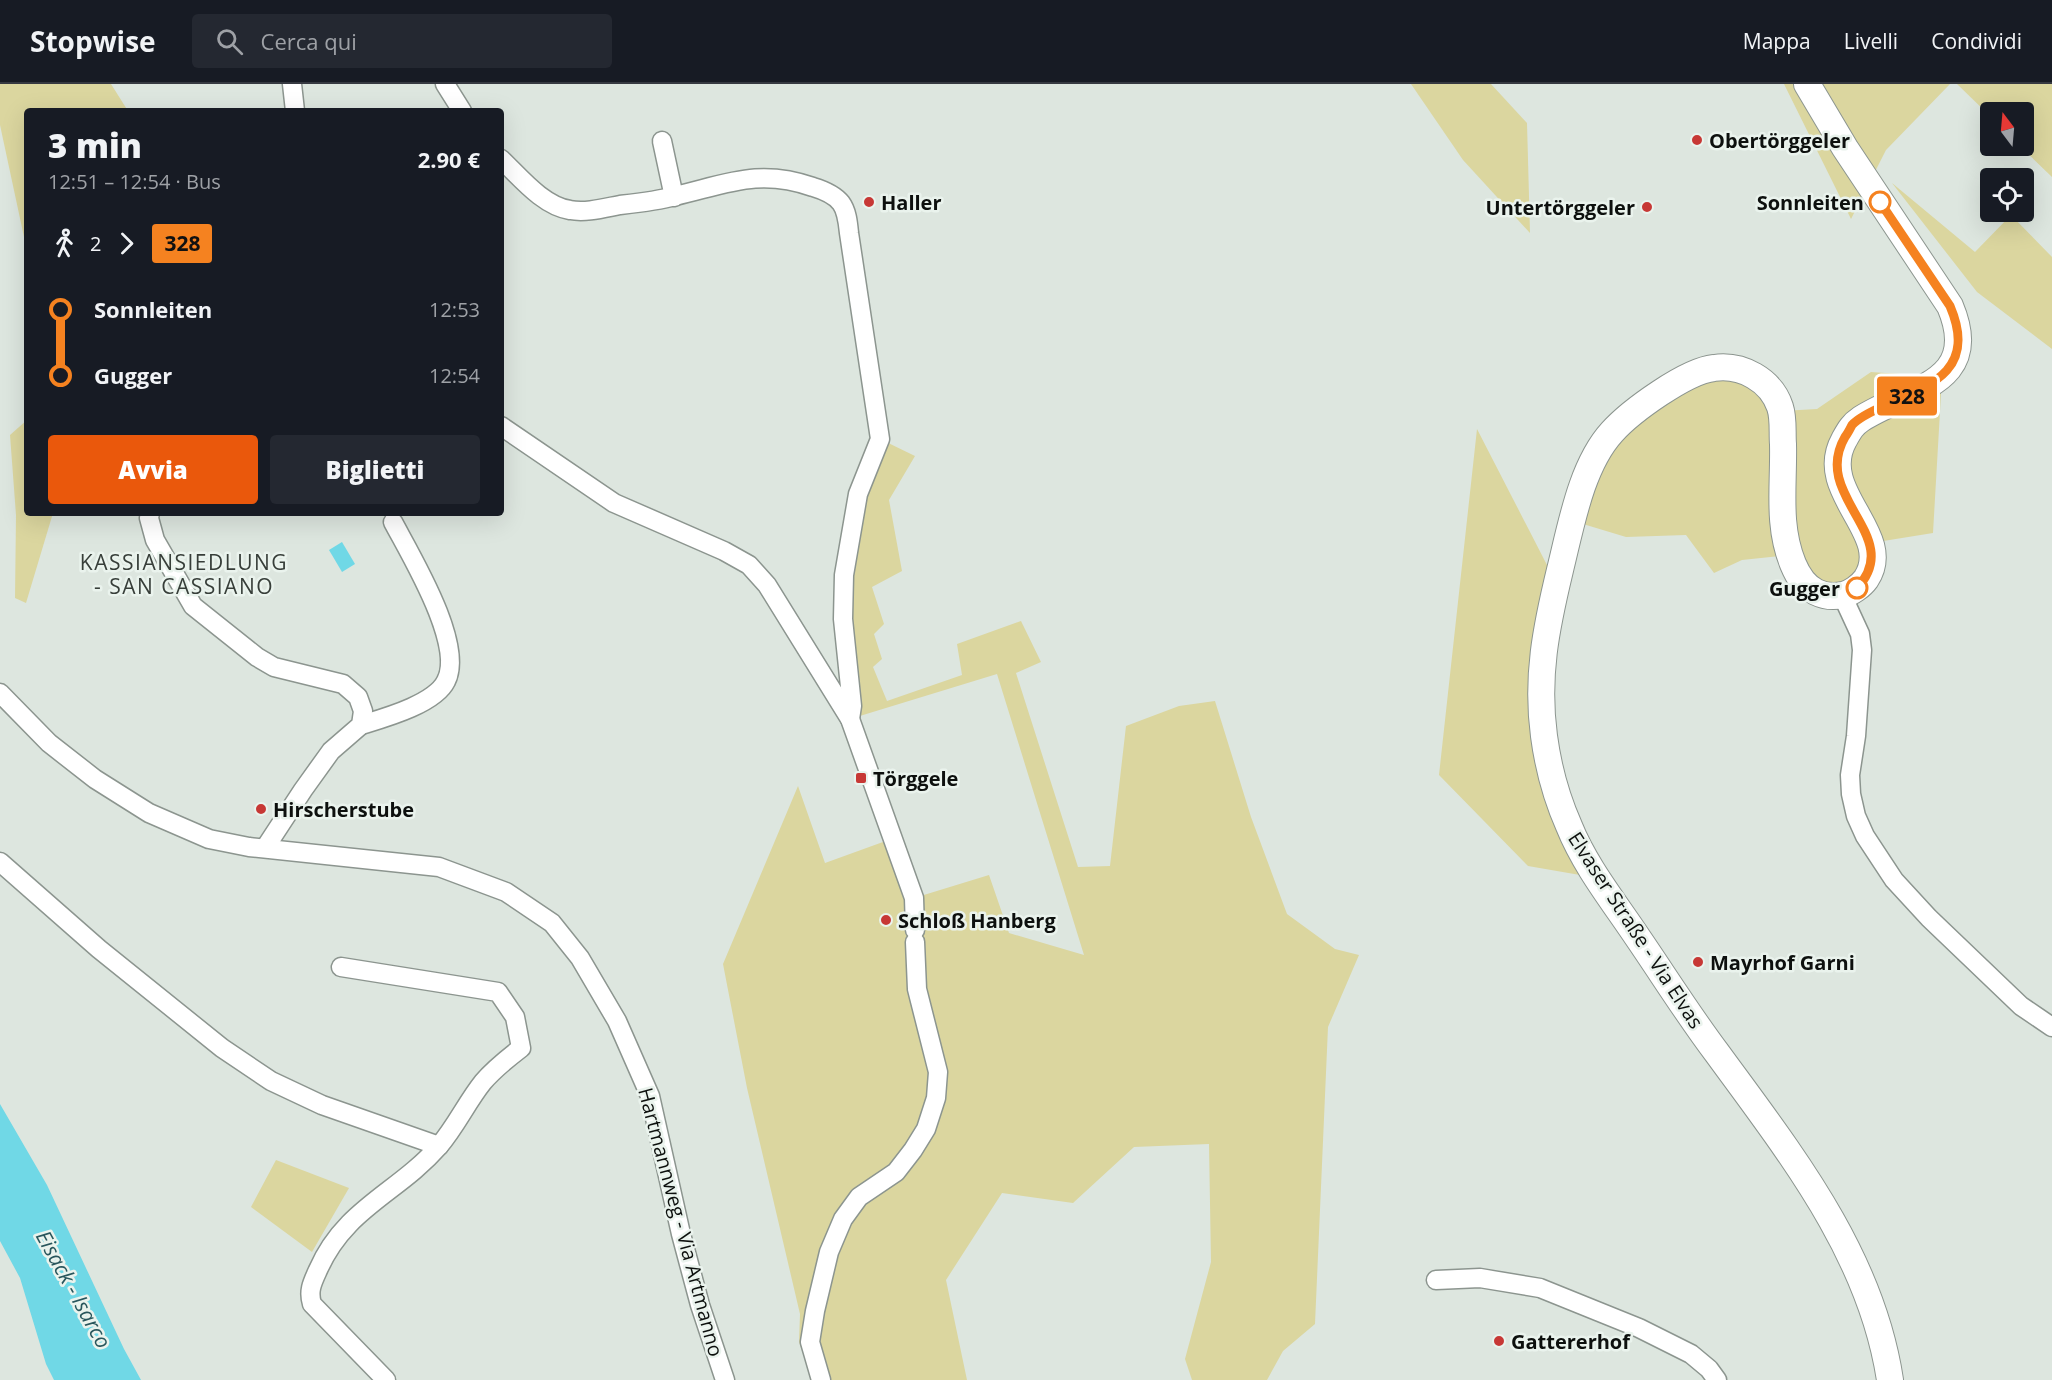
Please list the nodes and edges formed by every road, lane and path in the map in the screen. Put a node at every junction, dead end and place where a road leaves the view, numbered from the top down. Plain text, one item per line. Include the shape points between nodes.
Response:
1 (292, 84) edge
2 (445, 84) edge
3 (1807, 84) edge
4 (296, 108) edge
5 (460, 108) edge
6 (662, 141) dead end
7 (504, 162) edge
8 (674, 196) junction
9 (504, 428) edge
10 (150, 516) edge
11 (393, 522) dead end
12 (1842, 596) junction
13 (0, 693) edge
14 (850, 719) junction
15 (361, 725) junction
16 (266, 848) junction
17 (0, 862) edge
18 (341, 967) dead end
19 (2052, 1027) edge
20 (439, 1146) junction
21 (1436, 1281) dead end
22 (386, 1380) edge
23 (724, 1380) edge
24 (821, 1380) edge
25 (1717, 1380) edge
26 (1890, 1380) edge

1 - 4 street
2 - 5 street
3 - 12 street via 1950,306 1958,325 1953,361 1942,377 1853,424 1839,447 1841,489 1870,543 1873,563 1857,588
6 - 8 street
7 - 8 street via 535,191 570,210
8 - 14 street via 752,177 777,177 830,194 841,202 845,212 880,439 858,494 844,575
9 - 14 street via 614,503 691,535 749,565 767,585
10 - 15 street via 155,540 193,606 274,667 342,684 357,698 363,711
11 - 15 street via 446,630 450,664 446,682 435,693 405,712
12 - 19 street via 1860,634 1862,650 1850,775 1856,816 1865,836 1894,880 1929,918 2021,1006
12 - 26 street, Elvaser Straße - Via Elvas via 1826,596 1811,590 1798,577 1790,555 1781,502 1782,411 1772,391 1754,375 1738,369 1713,368 1687,377 1626,417 1604,440 1589,467 1544,640 1542,713 1550,770 1569,827 1595,874 1697,1026 1818,1197 1853,1260 1873,1307
13 - 16 street, Hartmannweg - Via Artmanno via 49,743 95,779 149,813 209,839
14 - 24 street via 914,898 917,989 938,1072 936,1098 926,1129 896,1172 860,1197 843,1219 829,1251 810,1342
15 - 16 street via 331,751
16 - 23 street, Hartmannweg - Via Artmanno via 439,867 506,892 552,923 580,958 617,1022 650,1096 681,1234
17 - 20 street via 125,970 222,1048 271,1081 322,1105
18 - 20 street via 498,992 515,1017 521,1048 484,1081
20 - 22 street via 341,1232 325,1252 309,1293 312,1305
21 - 25 street via 1480,1278 1540,1288 1691,1354

